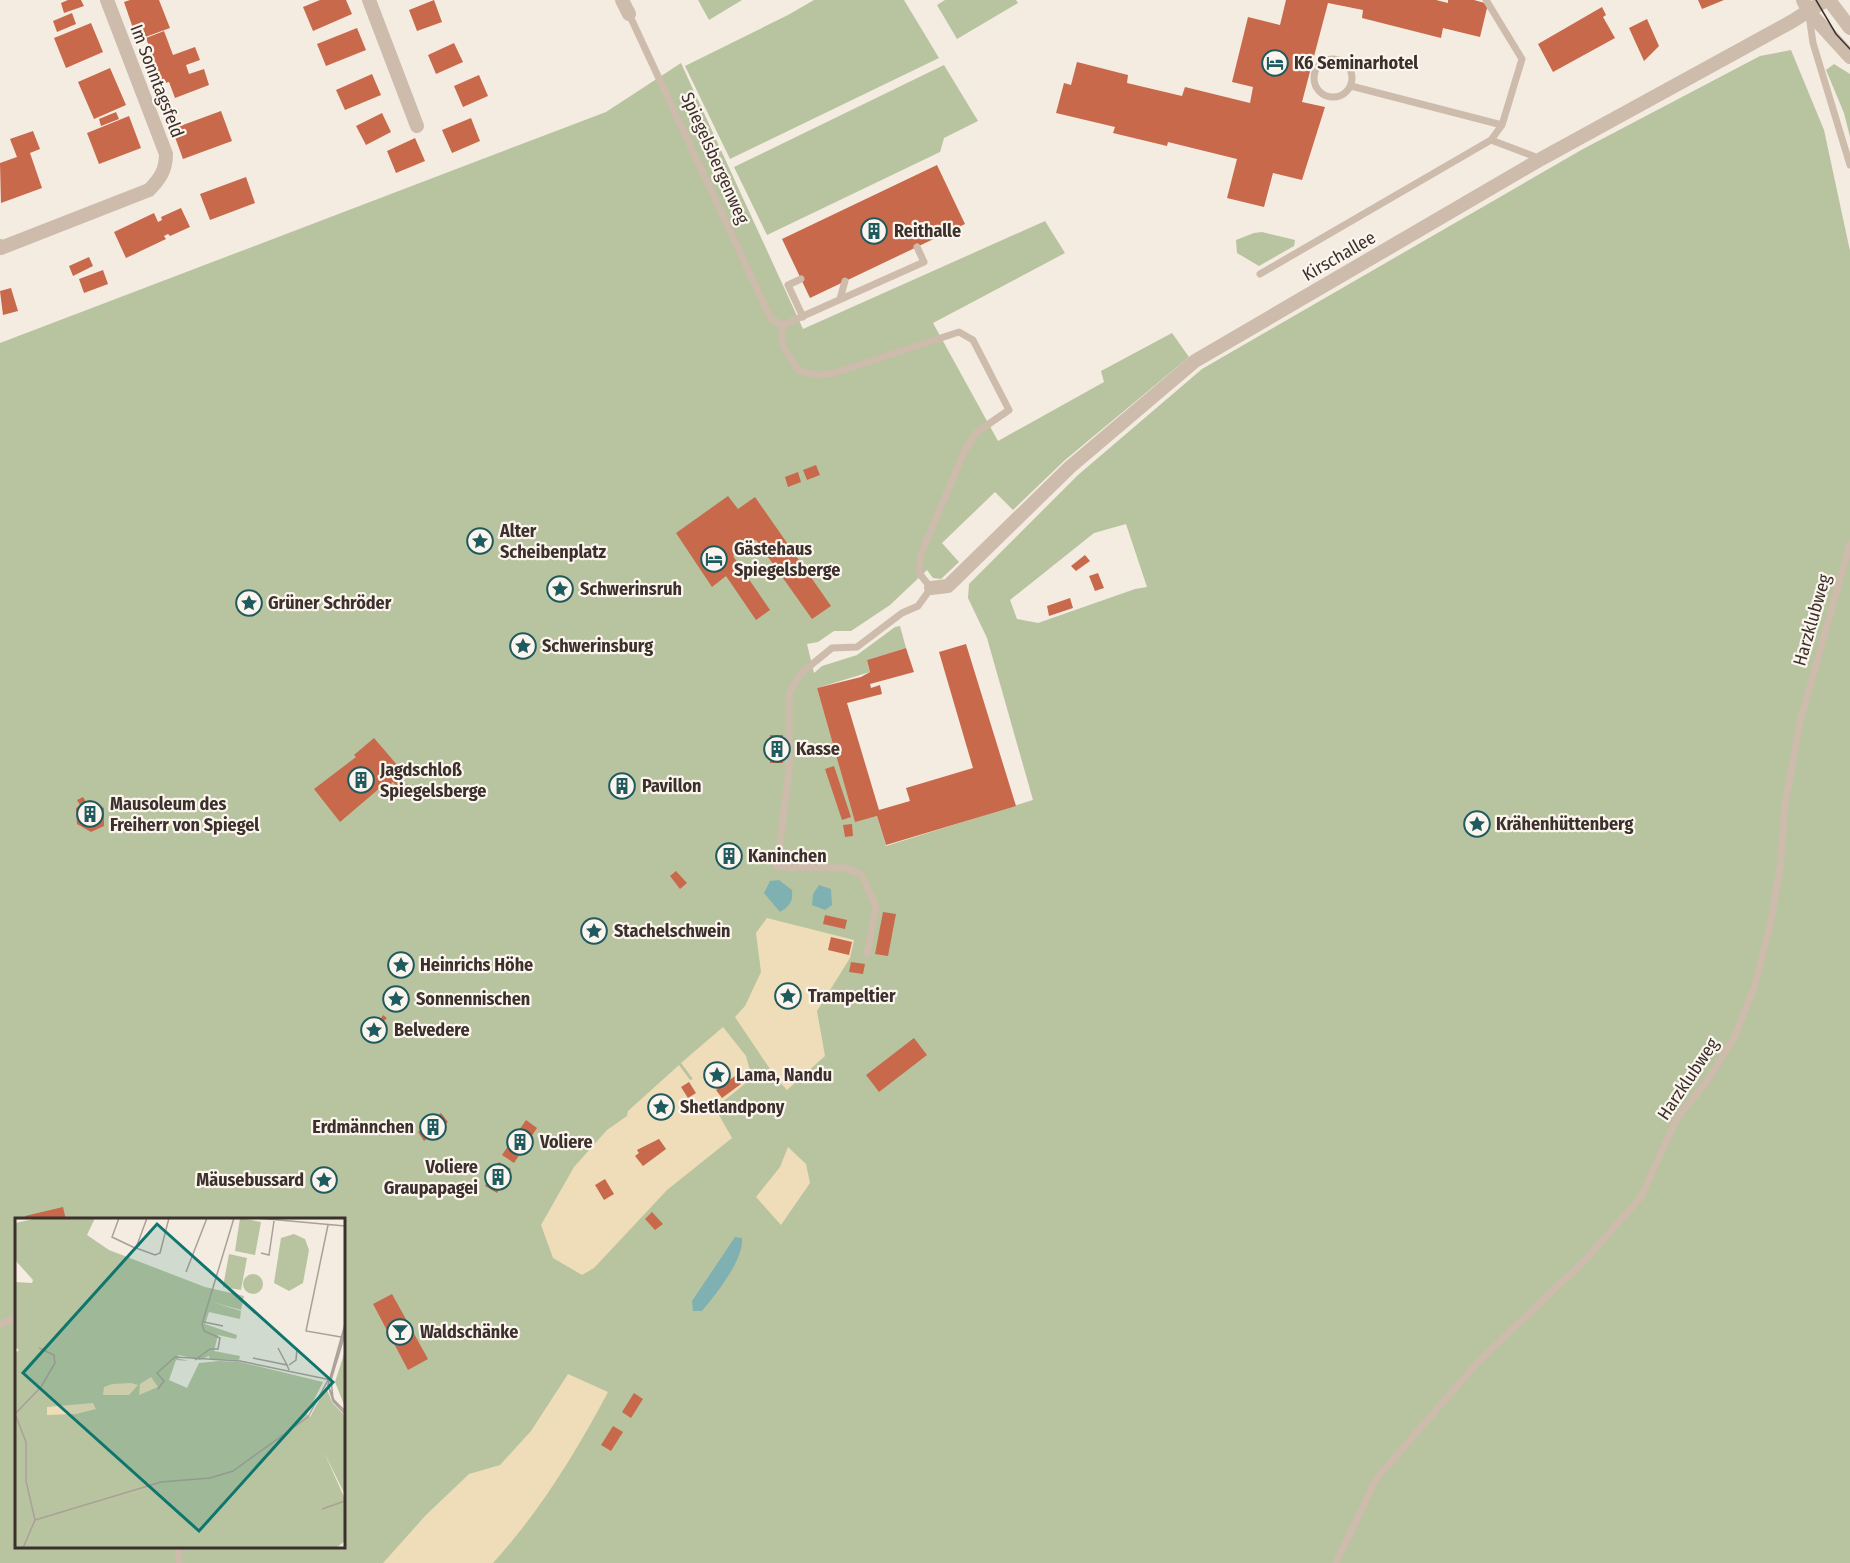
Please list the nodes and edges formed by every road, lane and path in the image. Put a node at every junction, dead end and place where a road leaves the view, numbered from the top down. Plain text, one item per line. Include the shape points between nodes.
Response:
1 (107, 0) edge
2 (369, 0) edge
3 (622, 0) edge
4 (1486, 0) edge
5 (1828, 0) edge
6 (1806, 6) edge
7 (629, 14) joint
8 (1850, 28) edge
9 (1850, 57) edge
10 (1351, 86) junction
11 (1502, 125) junction
12 (417, 126) dead end
13 (1491, 140) junction
14 (1541, 159) junction
15 (1850, 165) edge
16 (0, 247) edge
17 (917, 247) dead end
18 (1260, 274) dead end
19 (801, 279) dead end
20 (845, 281) dead end
21 (840, 299) junction
22 (803, 317) junction
23 (783, 325) junction
24 (1850, 544) edge
25 (931, 588) junction
26 (867, 954) dead end
27 (15, 1318) edge
28 (0, 1324) edge
29 (178, 1548) edge
30 (179, 1563) edge
31 (1336, 1563) edge

1 - 16 street, Im Sonntagsfeld via 166,154 166,167 149,190
2 - 12 street
3 - 7 street, Spiegelsbergenweg
4 - 11 lane via 1522,59
5 - 6 street, Kirschallee
5 - 8 street
6 - 9 street
6 - 14 street, Kirschallee
6 - 15 lane via 1813,43
7 - 23 lane, Spiegelsbergenweg via 771,319
10 - 10 lane via 1352,73 1338,59 1325,60 1316,70 1314,83 1328,97 1339,96
10 - 11 lane
11 - 13 lane
13 - 14 lane
13 - 18 lane
14 - 25 street, Kirschallee via 1195,361 1070,467 948,586
17 - 21 lane via 924,262
19 - 22 lane via 788,285
20 - 21 lane
21 - 22 lane
22 - 23 lane
23 - 25 lane via 783,348 799,371 818,375 959,332 973,340 1009,410 977,432 965,450 921,554 920,573
24 - 31 lane, Harzklubweg via 1800,721 1771,921 1755,986 1734,1038 1677,1118 1641,1197 1585,1260 1479,1361 1376,1479
25 - 26 lane via 918,606 902,613 857,647 832,648 800,674 789,695 789,771 777,867 846,868 861,874 876,906
27 - 28 lane
29 - 30 lane

